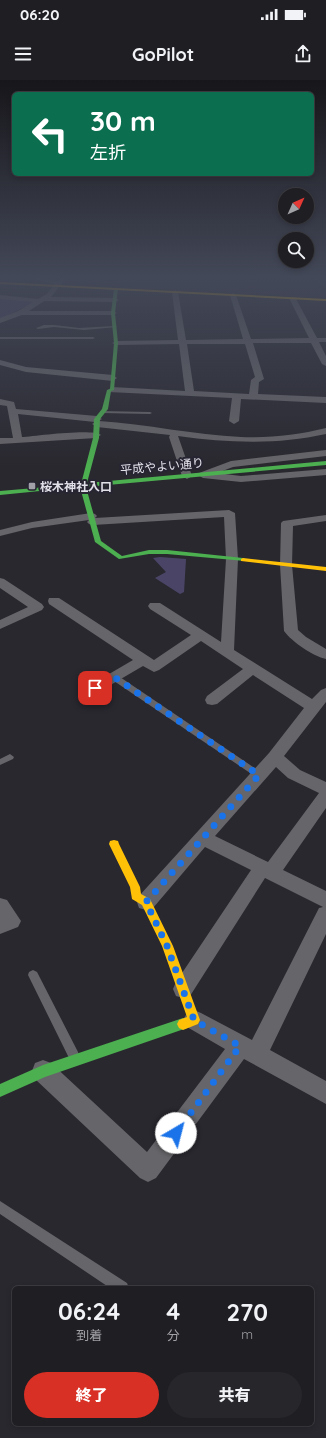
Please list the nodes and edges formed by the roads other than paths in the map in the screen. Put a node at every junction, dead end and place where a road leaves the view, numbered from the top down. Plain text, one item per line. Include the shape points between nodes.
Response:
1 (116, 339) edge
2 (314, 340) junction
3 (326, 340) edge
4 (248, 341) junction
5 (182, 342) junction
6 (116, 343) junction
7 (0, 362) edge
8 (326, 364) edge
9 (113, 378) junction
10 (112, 390) junction
11 (190, 394) junction
12 (237, 396) junction
13 (253, 397) junction
14 (326, 400) edge
15 (0, 402) edge
16 (13, 411) junction
17 (150, 413) dead end
18 (99, 418) junction
19 (234, 421) dead end
20 (326, 431) edge
21 (96, 435) junction
22 (174, 437) dead end
23 (0, 441) edge
24 (18, 441) junction
25 (326, 453) edge
26 (326, 463) edge
27 (326, 472) edge
28 (203, 474) junction
29 (187, 476) junction
30 (83, 486) junction
31 (0, 493) edge
32 (326, 518) edge
33 (92, 519) junction
34 (0, 533) edge
35 (232, 559) junction
36 (286, 565) junction
37 (326, 570) edge
38 (0, 582) edge
39 (54, 601) dead end
40 (155, 606) dead end
41 (0, 625) edge
42 (201, 635) junction
43 (227, 652) junction
44 (326, 655) edge
45 (143, 660) junction
46 (253, 668) junction
47 (114, 677) junction
48 (326, 693) edge
49 (85, 694) dead end
50 (212, 700) dead end
51 (313, 707) junction
52 (10, 757) dead end
53 (275, 757) junction
54 (0, 762) edge
55 (259, 775) junction
56 (326, 789) edge
57 (326, 795) edge
58 (203, 838) junction
59 (114, 844) dead end
60 (266, 870) junction
61 (326, 900) edge
62 (146, 902) junction
63 (0, 906) edge
64 (326, 914) edge
65 (0, 926) edge
66 (33, 975) dead end
67 (183, 989) junction
68 (194, 1020) junction
69 (248, 1051) junction
70 (76, 1060) junction
71 (43, 1071) junction
72 (0, 1091) edge
73 (326, 1093) edge
74 (0, 1207) edge
75 (119, 1286) edge

1 - 6 street
2 - 3 street
2 - 4 street
2 - 8 street
4 - 5 street
4 - 13 street via 260,379 255,380
5 - 6 street
5 - 11 street
6 - 9 street
7 - 9 street via 26,369
9 - 10 street
10 - 11 street
10 - 18 street via 109,390
11 - 12 street
12 - 13 street
12 - 19 street
13 - 14 street
15 - 16 street via 12,404
16 - 18 street
16 - 24 street
17 - 18 lane
18 - 20 street via 128,426 241,440 300,437
18 - 21 street
21 - 24 street via 64,435
21 - 30 street
22 - 29 street
23 - 24 street
25 - 28 street via 231,464
26 - 28 street, 平成やよい通り
27 - 28 street via 241,478
28 - 29 street, 平成やよい通り
29 - 30 street, 平成やよい通り
30 - 31 street, 平成やよい通り
30 - 33 street
32 - 36 street via 287,523
33 - 34 street via 32,525
33 - 35 street via 98,542 121,558 149,552 167,552
33 - 35 street via 229,513
35 - 36 street
35 - 43 street
36 - 37 street
36 - 44 street via 291,631
38 - 41 street via 37,607
39 - 45 street
40 - 42 street
42 - 43 street
42 - 45 street via 154,667
43 - 46 street
45 - 47 street
46 - 50 street
46 - 51 street
47 - 49 street
47 - 55 lane
48 - 51 street
51 - 53 street
52 - 54 lane
53 - 55 street
53 - 56 street via 294,774
55 - 58 street
57 - 60 street
58 - 60 street
58 - 62 street
59 - 62 street via 135,887 136,896
60 - 61 street
60 - 67 street
62 - 67 street via 167,946
63 - 65 street via 11,921
64 - 69 street
66 - 70 lane
67 - 68 street
68 - 69 street
68 - 70 street
69 - 71 street via 148,1170
69 - 73 street
70 - 71 street
71 - 72 street
74 - 75 lane

